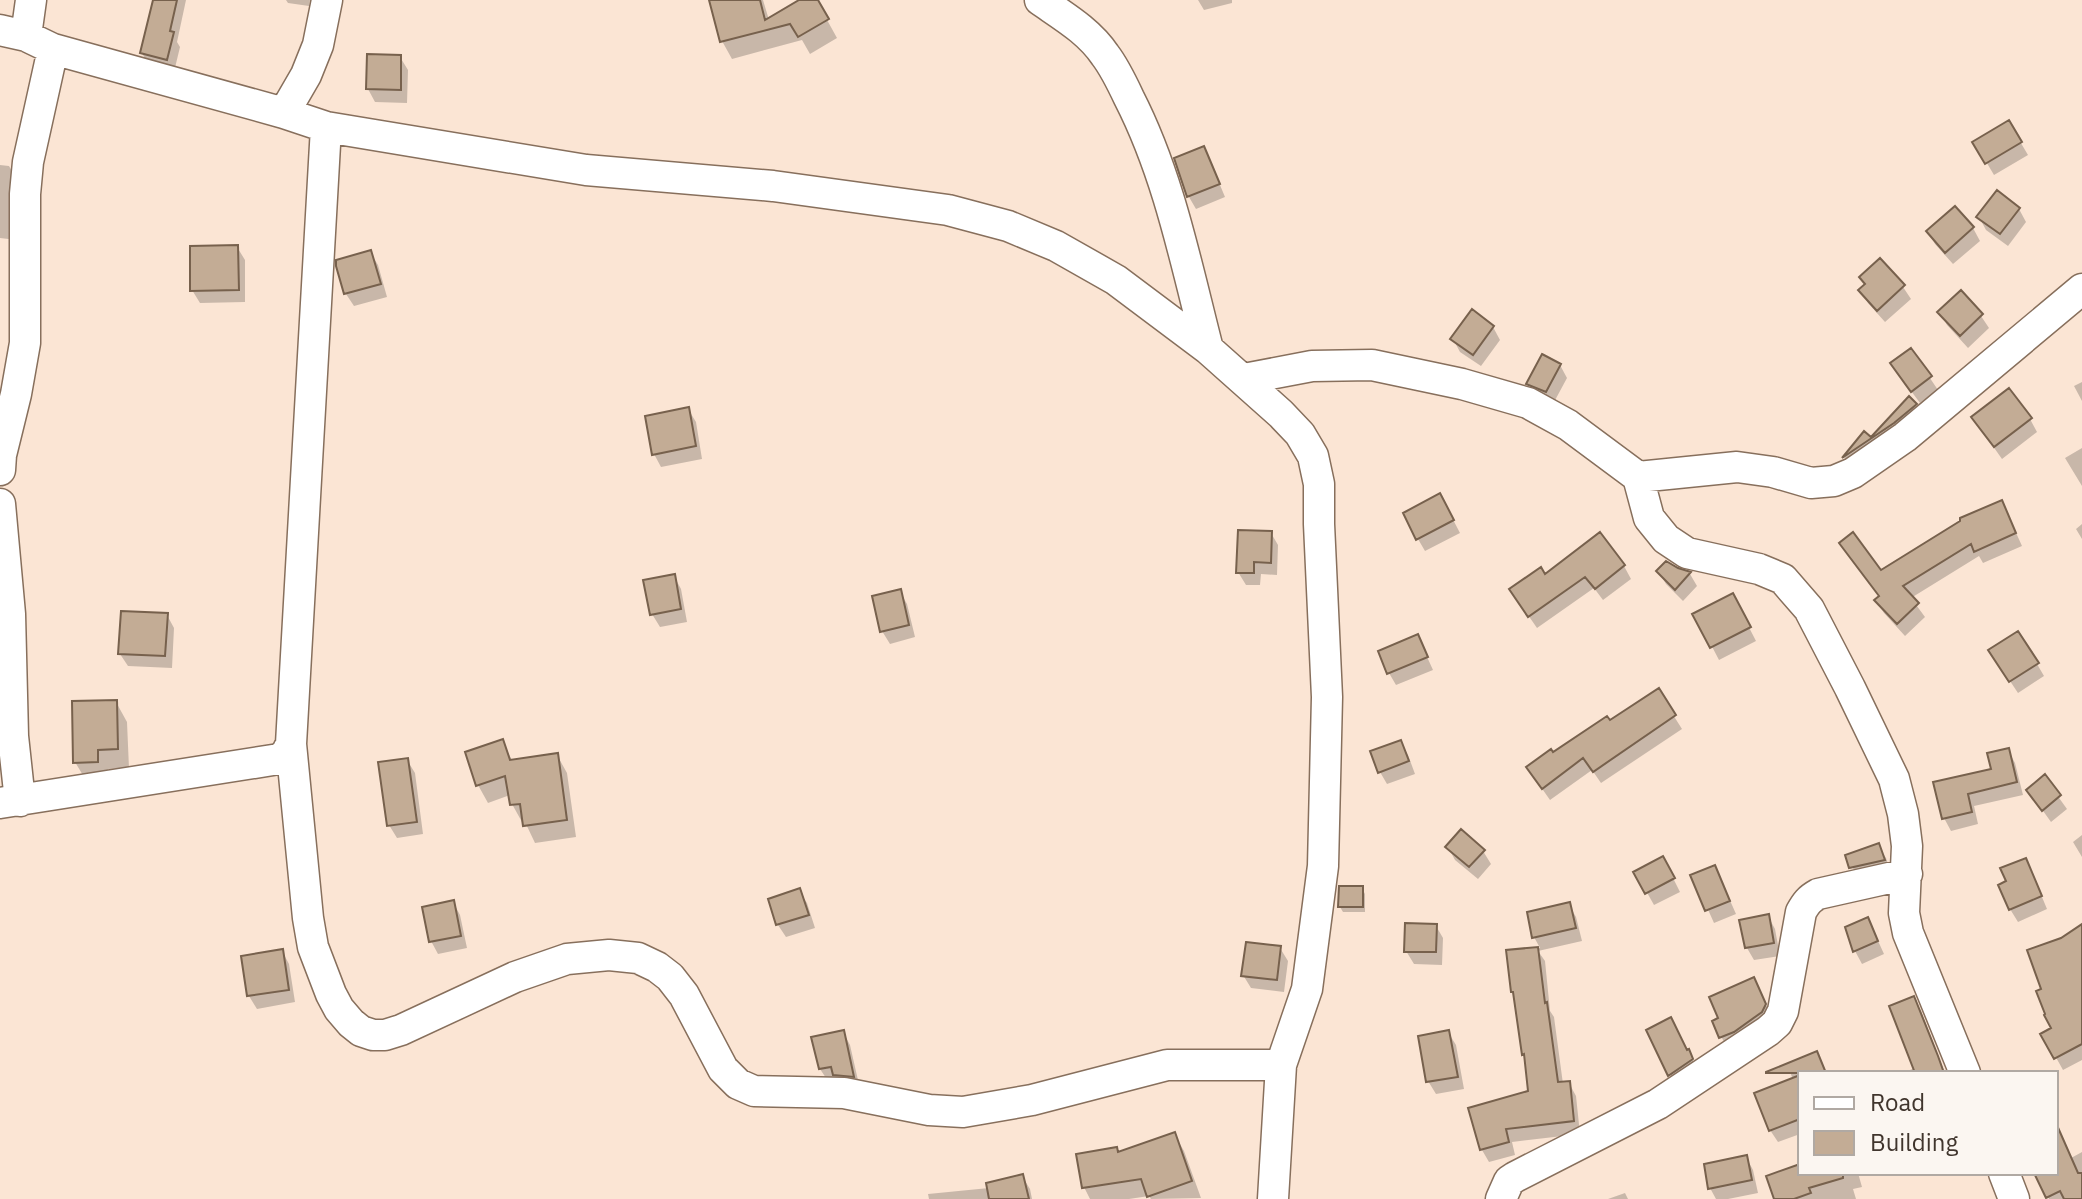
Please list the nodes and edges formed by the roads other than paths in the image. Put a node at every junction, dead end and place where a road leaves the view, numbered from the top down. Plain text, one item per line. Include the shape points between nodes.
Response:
1 (31, 0) edge
2 (327, 0) edge
3 (1040, 0) edge
4 (26, 38) edge
5 (284, 113) junction
6 (326, 127) junction
7 (2082, 289) edge
8 (1208, 349) junction
9 (1244, 379) junction
10 (0, 470) edge
11 (1638, 477) junction
12 (0, 504) edge
13 (291, 744) junction
14 (10, 802) edge
15 (1907, 874) junction
16 (1281, 1065) junction
17 (1964, 1071) edge
18 (2005, 1175) edge
19 (1273, 1199) edge
20 (1501, 1199) edge
21 (2014, 1199) edge

1 - 4 street
2 - 5 street via 318,45
3 - 8 street via 1086,33 1105,54 1132,103 1167,190
4 - 5 street
4 - 10 street via 25,343
5 - 6 street
6 - 8 street via 586,170 773,186 948,210 1056,246 1116,280
6 - 13 street
7 - 11 street via 1905,437 1853,473 1811,483 1737,467
8 - 9 street
9 - 11 street via 1312,366 1372,365 1462,384 1528,403 1568,425
9 - 16 street via 1300,434 1313,456 1319,484 1327,697 1323,866 1307,989
11 - 15 street via 1649,518 1666,539 1687,553 1783,579 1809,609 1894,779 1903,814
12 - 14 street via 10,614
13 - 14 street via 279,759
13 - 16 street via 313,947 339,1009 361,1031 373,1035 401,1030 567,959 609,955 638,958 670,977 723,1069 754,1091 844,1093 963,1112 1167,1065
15 - 17 street via 1908,933
15 - 20 street via 1811,898 1801,912 1777,1023 1658,1104 1515,1177
16 - 19 street
18 - 21 street

